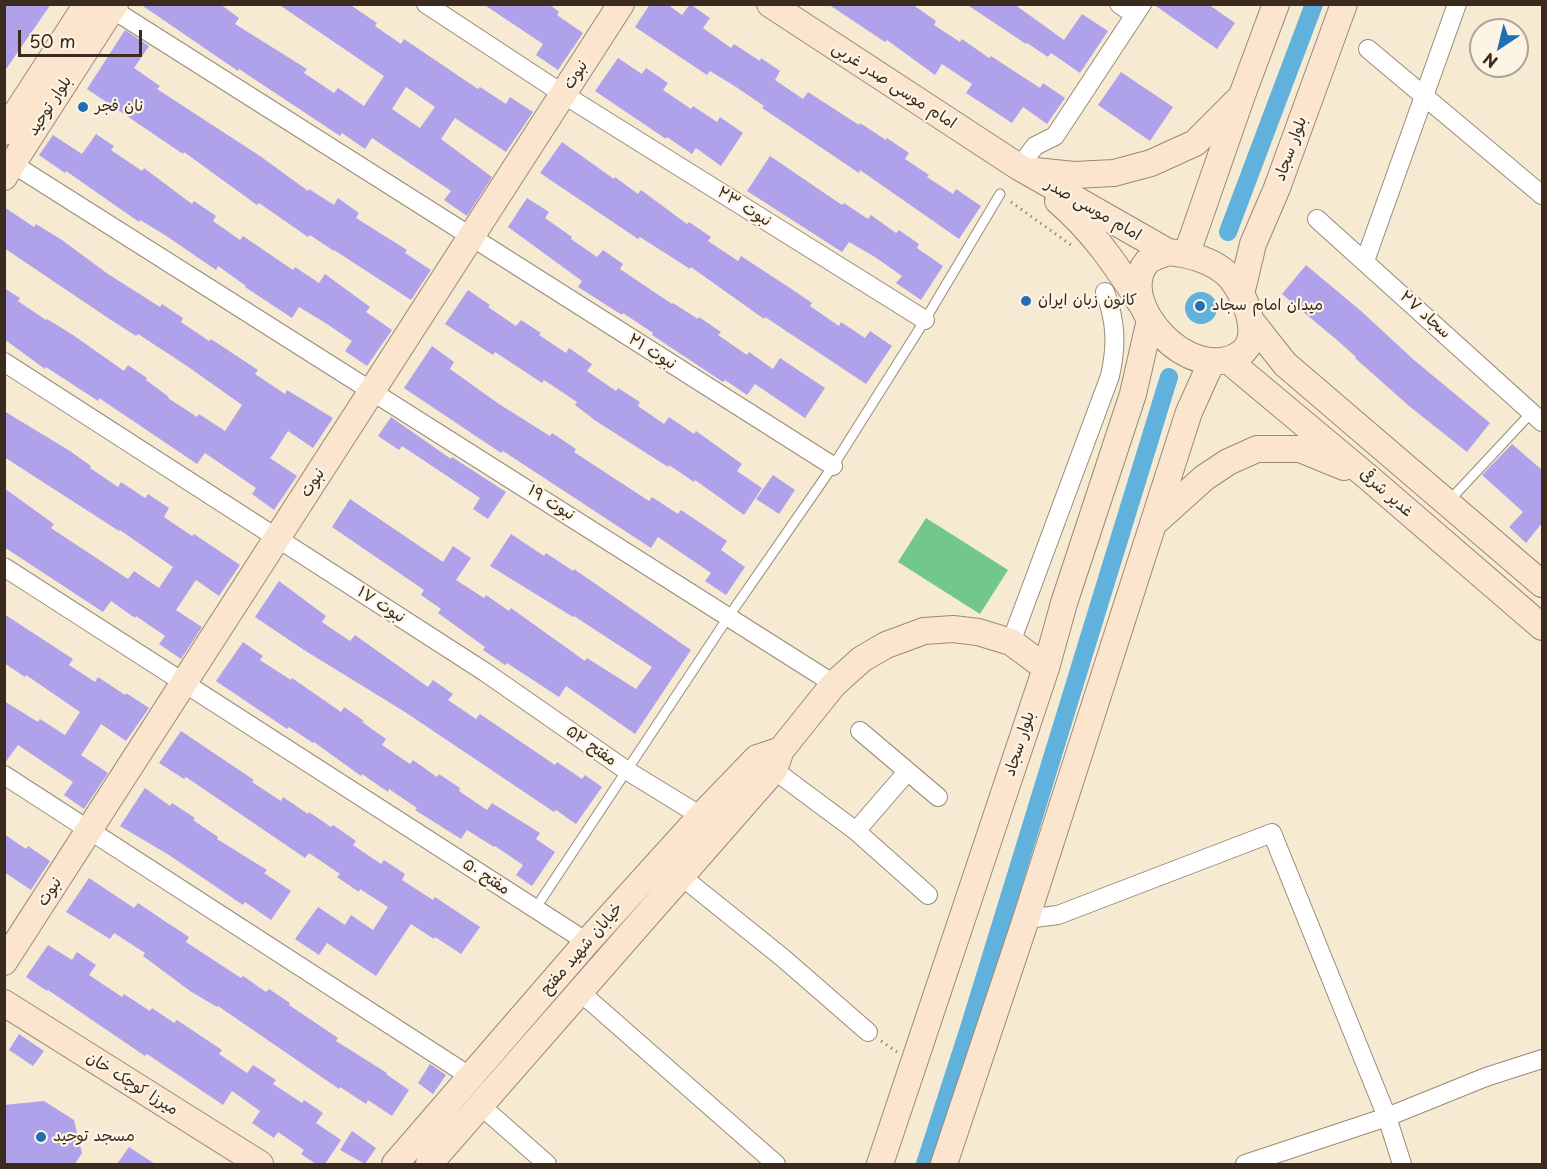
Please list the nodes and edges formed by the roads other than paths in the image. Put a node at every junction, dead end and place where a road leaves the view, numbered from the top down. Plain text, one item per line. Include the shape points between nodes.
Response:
1 (87, 4) edge
2 (426, 4) edge
3 (621, 4) edge
4 (770, 4) edge
5 (1119, 4) edge
6 (1276, 4) edge
7 (1344, 4) edge
8 (1457, 4) edge
9 (113, 7) edge
10 (1139, 10) edge
11 (1368, 50) dead end
12 (563, 94) junction
13 (1424, 95) junction
14 (1241, 98) junction
15 (4, 132) edge
16 (1023, 169) junction
17 (9, 170) edge
18 (1000, 194) road end
19 (1542, 195) edge
20 (1317, 219) dead end
21 (471, 238) junction
22 (1177, 253) junction
23 (1365, 261) junction
24 (1105, 292) dead end
25 (1241, 294) junction
26 (1147, 314) junction
27 (925, 320) junction
28 (1251, 321) junction
29 (1220, 361) junction
30 (4, 362) edge
31 (373, 391) junction
32 (1539, 411) edge
33 (833, 466) junction
34 (1370, 478) junction
35 (1448, 502) junction
36 (1152, 526) junction
37 (277, 538) junction
38 (4, 567) edge
39 (1542, 584) edge
40 (729, 616) junction
41 (1542, 627) edge
42 (1011, 642) junction
43 (1046, 668) junction
44 (485, 672) joint
45 (184, 683) junction
46 (834, 684) junction
47 (860, 731) dead end
48 (777, 760) junction
49 (626, 770) junction
50 (907, 772) junction
51 (4, 776) edge
52 (938, 797) dead end
53 (701, 816) junction
54 (89, 830) junction
55 (856, 831) junction
56 (681, 876) junction
57 (928, 895) dead end
58 (535, 909) junction
59 (1026, 919) junction
60 (587, 942) junction
61 (4, 962) edge
62 (579, 991) junction
63 (4, 1003) edge
64 (868, 1032) road end
65 (1542, 1059) edge
66 (471, 1077) junction
67 (480, 1105) junction
68 (1387, 1117) junction
69 (260, 1164) edge
70 (395, 1164) edge
71 (429, 1164) edge
72 (547, 1164) edge
73 (776, 1164) edge
74 (880, 1164) edge
75 (944, 1164) edge
76 (1245, 1164) edge
77 (1402, 1164) edge

1 - 15 street, بلوار توحید
2 - 12 street, نبوت ۲۳
3 - 12 street, نبوت
4 - 16 street, امام موسی صدر غربی
5 - 10 street
6 - 14 street
7 - 25 street, بلوار سجاد via 1253,244
8 - 13 street
9 - 17 street, بلوار توحید
9 - 21 street, نبوت ۲۱
10 - 16 street via 1055,136 1035,146
11 - 13 street
12 - 21 street, نبوت
12 - 27 street, نبوت ۲۳
13 - 19 street
13 - 23 street
14 - 16 street via 1194,142 1151,164 1114,173 1074,175
14 - 22 street
16 - 22 street, امام موسی صدر
16 - 26 street via 1105,249
17 - 31 street, نبوت ۱۹ via 190,276
18 - 27 lane
20 - 23 street, سجاد ۲۷
21 - 31 street, نبوت
21 - 33 street, نبوت ۲۱
22 - 25 street via 1207,261 1227,274
22 - 26 street via 1148,261 1140,276 1140,293
23 - 32 street, سجاد ۲۷
24 - 42 street via 1113,313 1110,376
25 - 28 street
26 - 29 street via 1164,339 1184,353
26 - 43 street, بلوار سجاد via 1133,394
27 - 33 lane
28 - 29 street via 1251,338 1243,352
28 - 35 street, غدیر شرقی via 1285,364
29 - 34 street, غدیر شرقی
29 - 36 street via 1189,412
30 - 37 street, نبوت ۱۷
31 - 37 street, نبوت
31 - 40 street, نبوت ۱۹
32 - 35 lane
33 - 40 lane
34 - 36 street via 1300,448 1257,449 1204,478
34 - 41 street, غدیر شرقی
35 - 39 street, غدیر شرقی
36 - 59 street
37 - 44 street, نبوت ۱۷
37 - 45 street, نبوت
38 - 45 street, مفتح ۵۰
40 - 46 street, نبوت ۱۹
40 - 49 lane
42 - 43 street, خیابان شهید مفتح
42 - 46 street, خیابان شهید مفتح via 969,631 924,631 862,659
43 - 74 street, بلوار سجاد
44 - 49 street, مفتح ۵۲
45 - 54 street, نبوت
45 - 58 street, مفتح ۵۰
46 - 48 street, خیابان شهید مفتح
47 - 50 street
48 - 53 street, خیابان شهید مفتح via 757,759
48 - 55 street
48 - 56 street, خیابان شهید مفتح
49 - 53 street, مفتح ۵۲
49 - 58 lane
50 - 52 street
50 - 55 street
51 - 54 street
53 - 60 street, خیابان شهید مفتح
54 - 61 street, نبوت
54 - 66 street
55 - 57 street
56 - 62 street, خیابان شهید مفتح
56 - 64 street
58 - 60 street, مفتح ۵۰
59 - 68 street via 1058,915 1272,833
59 - 75 street
60 - 66 street, خیابان شهید مفتح
62 - 67 street, خیابان شهید مفتح
62 - 73 street
63 - 69 street, میرزا کوچک خان
65 - 68 street
66 - 70 street, خیابان شهید مفتح
67 - 71 street, خیابان شهید مفتح
67 - 72 street
68 - 76 street
68 - 77 street

